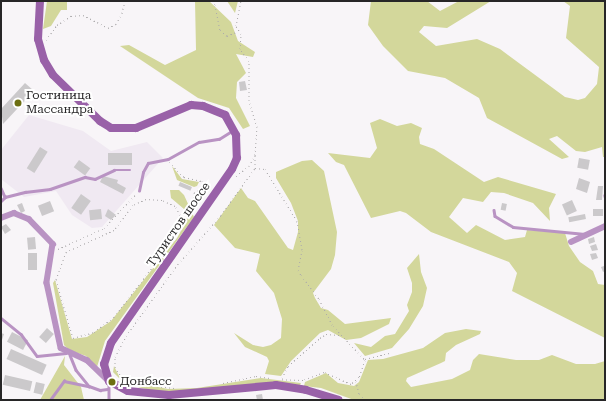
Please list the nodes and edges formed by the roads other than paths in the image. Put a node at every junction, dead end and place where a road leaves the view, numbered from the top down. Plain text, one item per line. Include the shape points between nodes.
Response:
1 (40, 1) edge
2 (234, 130) junction
3 (130, 170) dead end
4 (1, 188) edge
5 (139, 191) road end
6 (5, 197) junction
7 (1, 202) edge
8 (494, 210) dead end
9 (1, 218) edge
10 (605, 226) edge
11 (588, 234) junction
12 (571, 242) dead end
13 (1, 318) edge
14 (68, 354) junction
15 (104, 364) junction
16 (96, 371) junction
17 (108, 385) junction
18 (89, 386) junction
19 (50, 400) edge
20 (109, 400) edge
21 (339, 400) edge

1 - 2 main road, Туристов шоссе via 40,49 53,75 88,113 111,128 136,128 191,105 203,106 225,115
2 - 5 lane via 219,139 199,142 168,159 148,163 143,172
2 - 15 main road, Туристов шоссе via 238,146 237,158 226,179 111,343
3 - 6 lane via 114,170 95,179 85,177 50,189
4 - 6 lane
6 - 7 lane
8 - 11 lane via 495,216 513,226
9 - 14 street via 14,213 29,219 53,244 47,283 61,348
10 - 11 street
11 - 12 street
13 - 14 lane via 21,334 37,356
14 - 16 street via 78,355
14 - 18 lane via 76,370
15 - 16 lane
15 - 17 main road
16 - 17 street
17 - 18 lane via 100,390
17 - 20 lane
17 - 21 main road via 128,391 169,395 276,385 306,390
18 - 19 lane via 64,381

